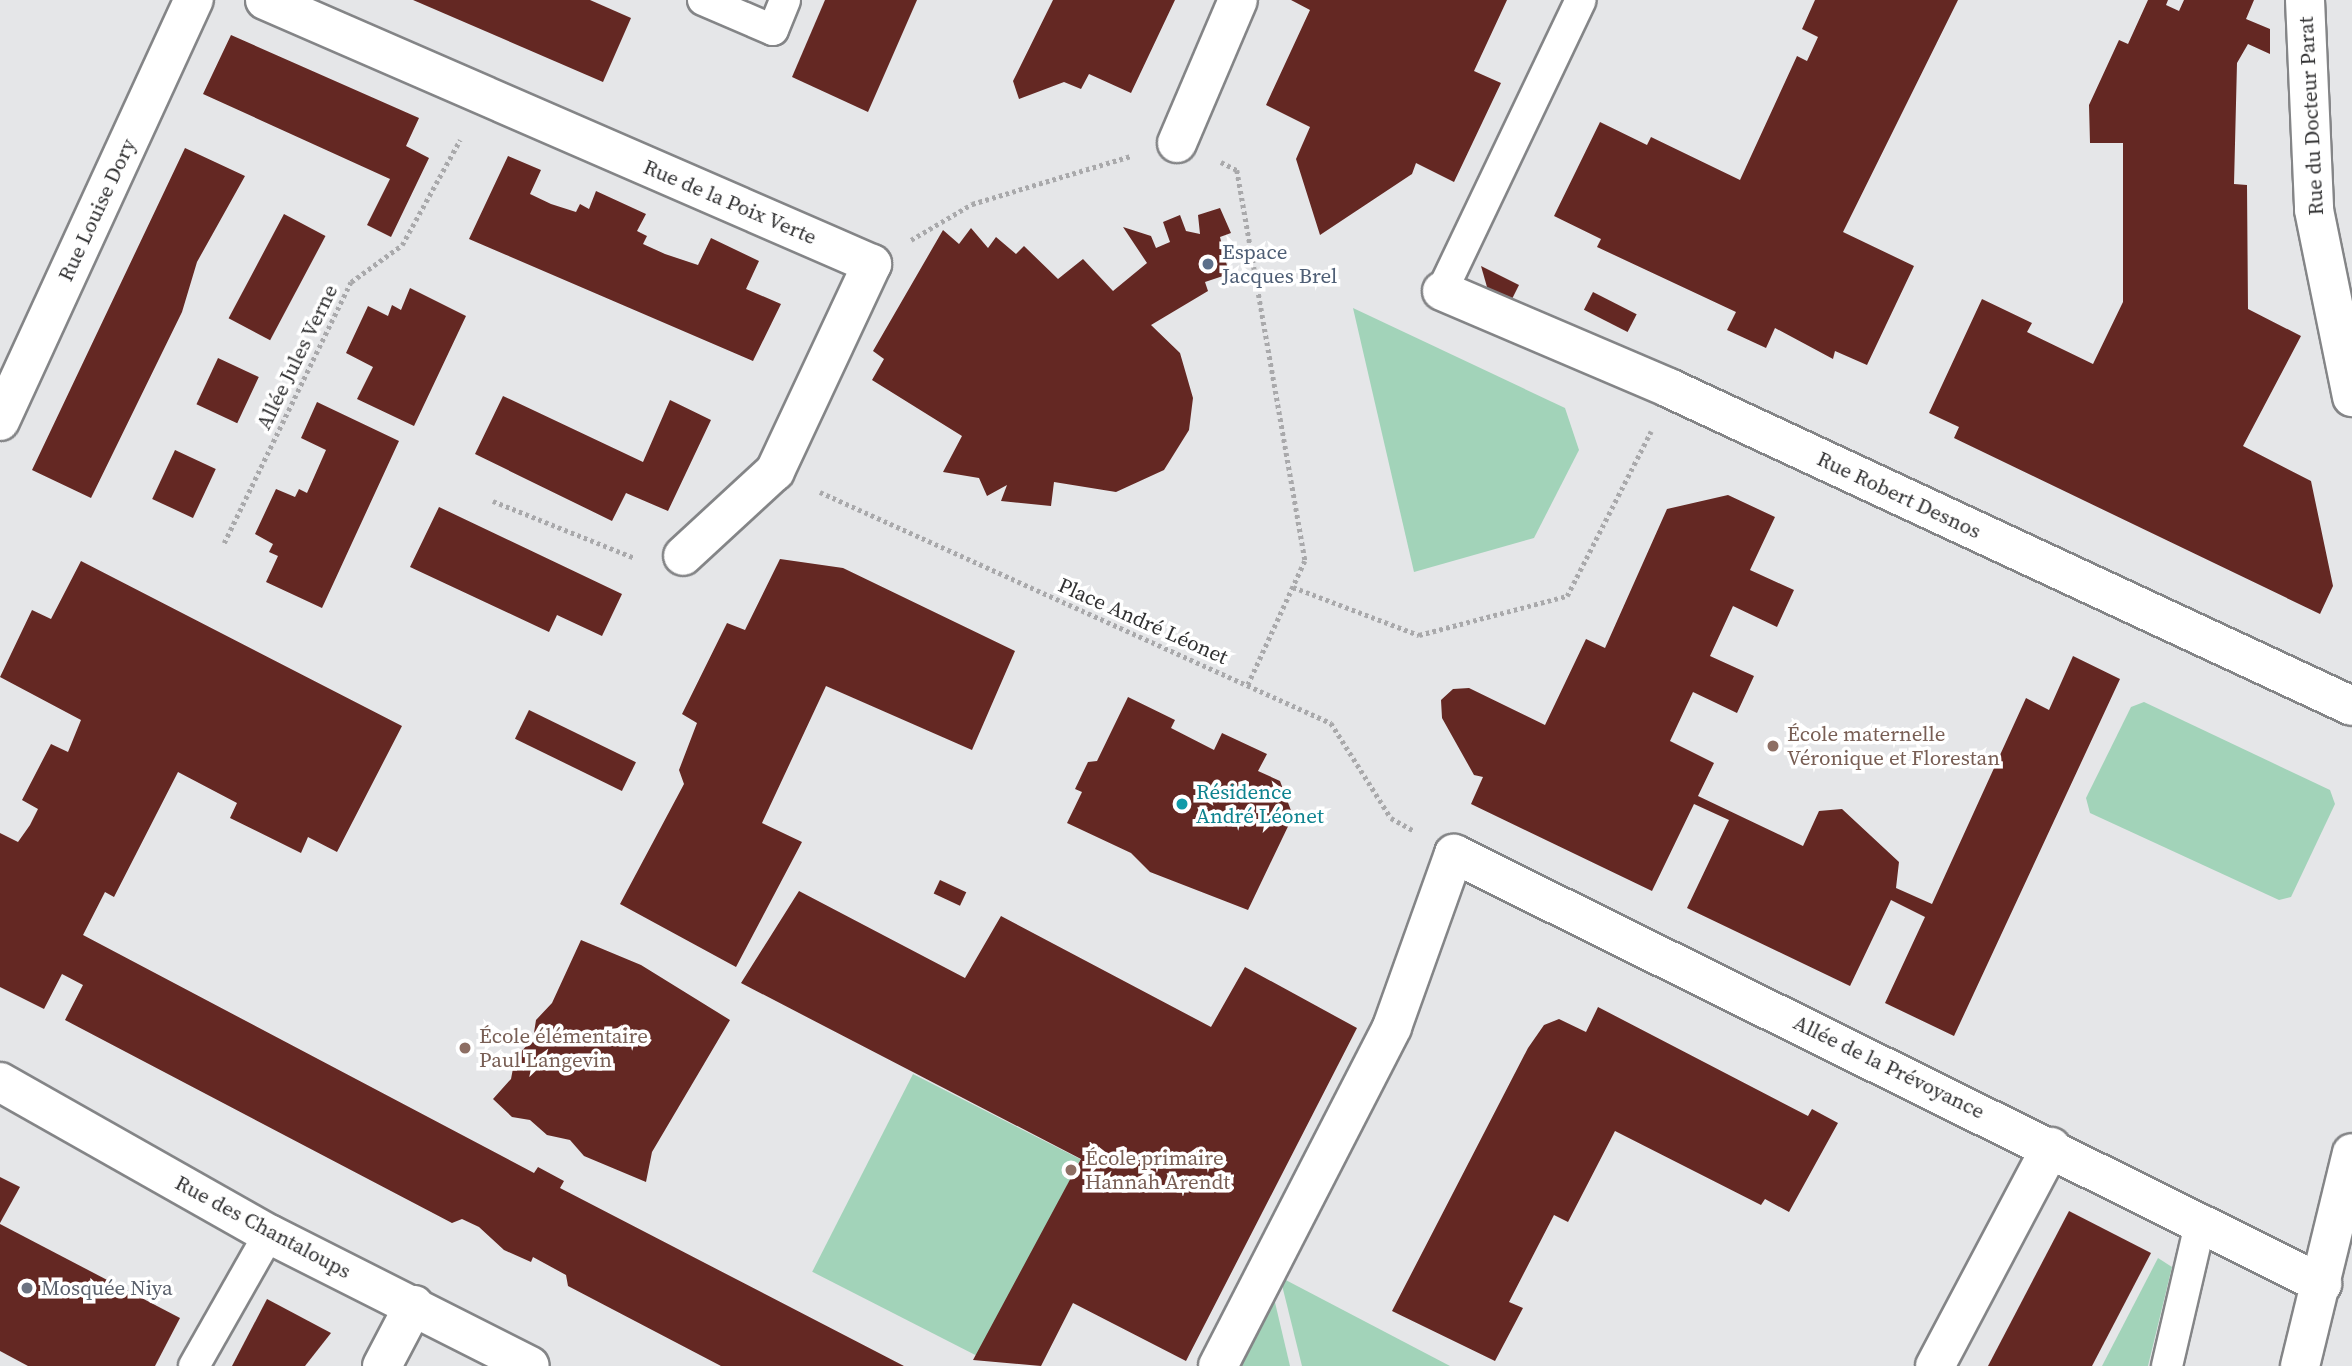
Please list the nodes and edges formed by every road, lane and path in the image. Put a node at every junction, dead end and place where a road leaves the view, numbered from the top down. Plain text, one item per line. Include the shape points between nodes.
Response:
1 (194, 0) edge
2 (265, 0) edge
3 (703, 0) edge
4 (785, 0) edge
5 (1238, 0) edge
6 (1581, 0) edge
7 (2305, 0) edge
8 (485, 96) junction
9 (1177, 142) junction
10 (872, 264) junction
11 (1443, 292) joint
12 (1669, 388) junction
13 (2352, 397) edge
14 (0, 421) edge
15 (775, 471) junction
16 (493, 501) dead end
17 (224, 543) dead end
18 (683, 556) joint
19 (1293, 587) junction
20 (1248, 685) junction
21 (2352, 706) edge
22 (1454, 854) junction
23 (0, 1082) edge
24 (2052, 1147) junction
25 (2352, 1153) edge
26 (2201, 1220) junction
27 (269, 1234) junction
28 (2322, 1284) junction
29 (414, 1305) junction
30 (194, 1366) edge
31 (382, 1366) edge
32 (530, 1366) edge
33 (1218, 1366) edge
34 (1935, 1366) edge
35 (2167, 1366) edge
36 (2300, 1366) edge

1 - 14 street, Rue Louise Dory
2 - 8 street, Rue de la Poix Verte
3 - 4 lane via 773,30
5 - 9 street
6 - 11 lane
7 - 13 street, Rue du Docteur Parat via 2314,211
8 - 10 street, Rue de la Poix Verte
8 - 17 path, Allée Jules Verne via 402,245 351,282
9 - 10 path via 972,204
9 - 19 path via 1237,170 1305,562
10 - 15 street
11 - 12 street, Rue Robert Desnos
12 - 19 path via 1627,487 1567,596 1419,635
12 - 21 street, Rue Robert Desnos
15 - 18 street
15 - 20 path, Place André Léonet
16 - 18 path via 646,562
19 - 20 path
20 - 22 path, Place André Léonet via 1331,723 1391,818
22 - 24 street, Allée de la Prévoyance
22 - 33 street via 1392,1027
23 - 27 street, Rue des Chantaloups
24 - 26 street, Allée de la Prévoyance
24 - 34 street
25 - 28 street
26 - 28 street, Allée de la Prévoyance
26 - 35 lane
27 - 29 street, Rue des Chantaloups
27 - 30 lane
28 - 36 street
29 - 31 street
29 - 32 street, Rue des Chantaloups

